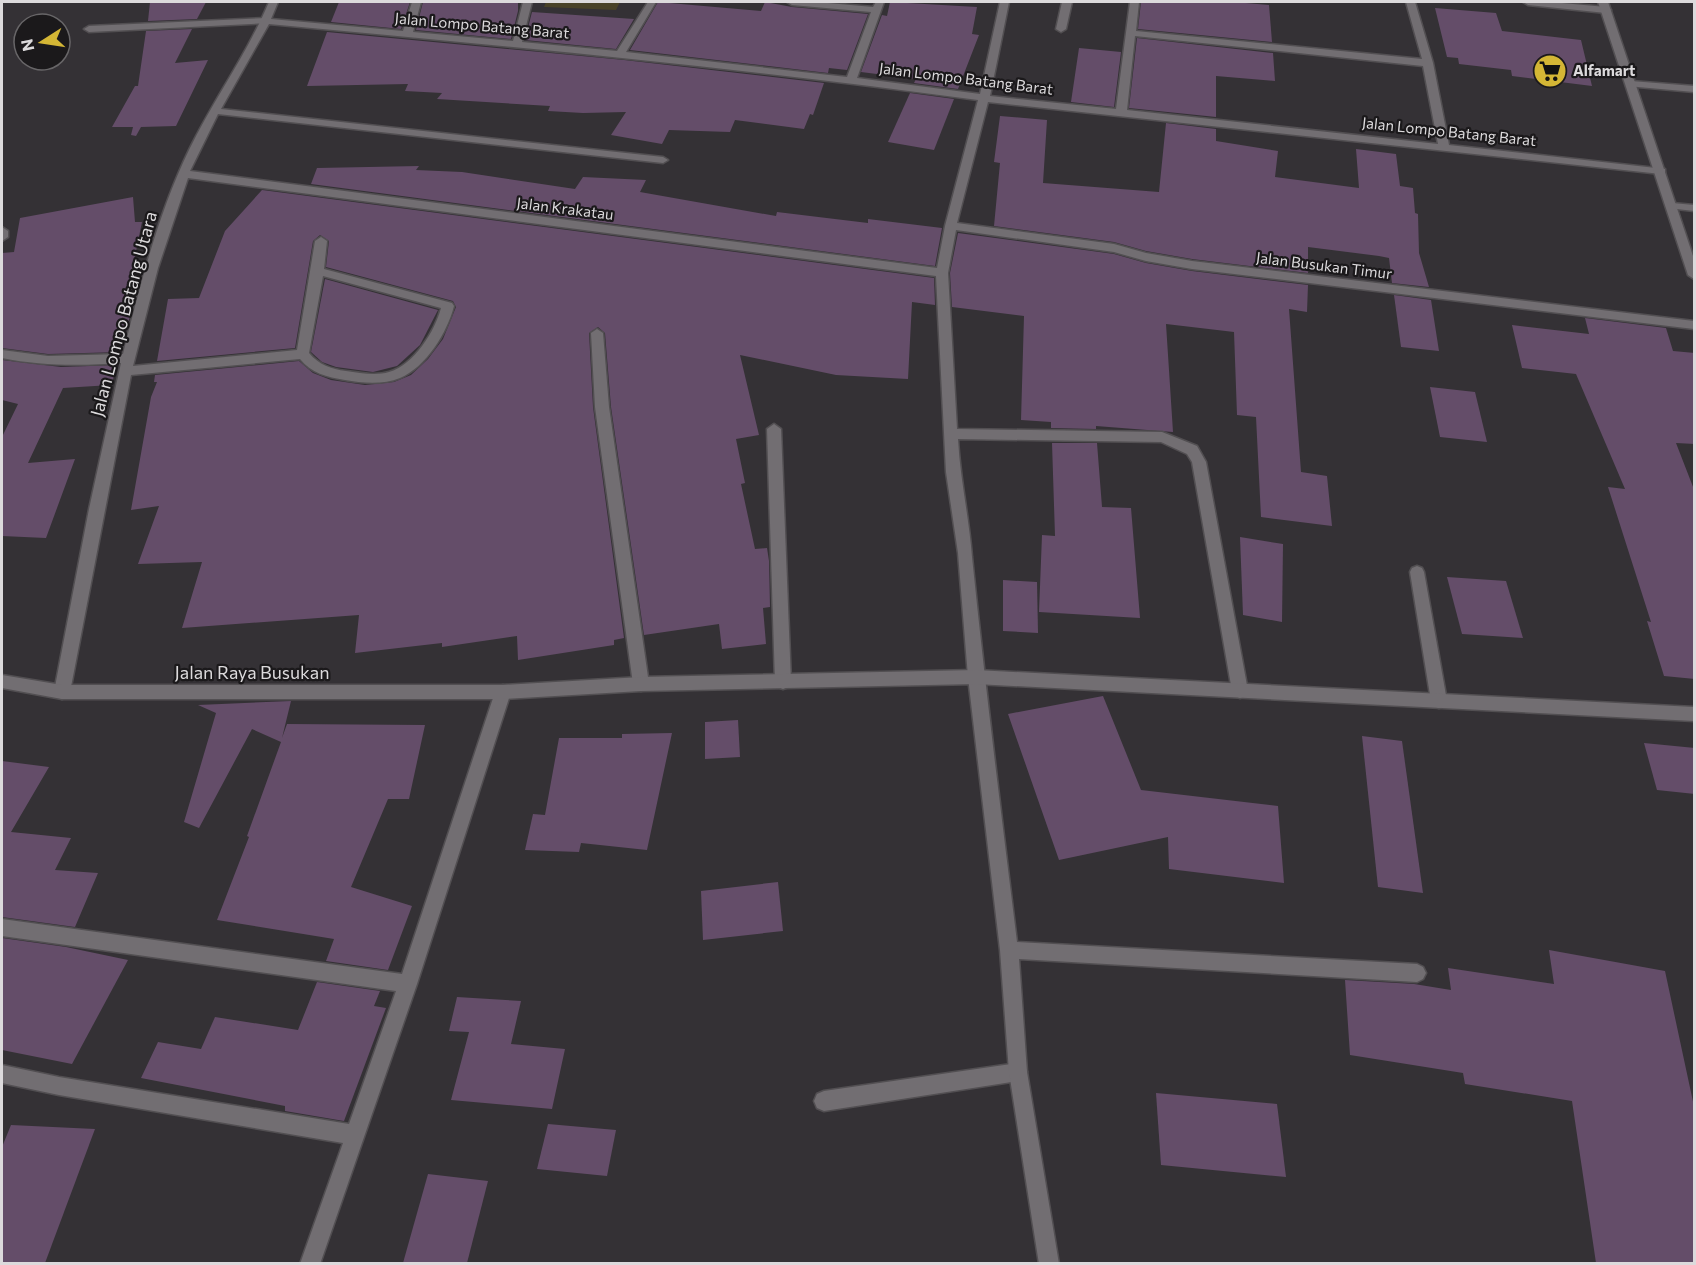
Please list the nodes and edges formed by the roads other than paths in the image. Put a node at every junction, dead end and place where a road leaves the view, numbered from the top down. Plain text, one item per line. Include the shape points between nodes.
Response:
1 (273, 2) edge
2 (417, 2) edge
3 (528, 2) edge
4 (652, 2) edge
5 (792, 2) edge
6 (1005, 2) edge
7 (1067, 2) edge
8 (1134, 2) edge
9 (1411, 2) edge
10 (1528, 2) edge
11 (879, 6) edge
12 (1604, 6) edge
13 (267, 21) junction
14 (89, 29) dead end
15 (1062, 29) dead end
16 (1131, 33) junction
17 (407, 35) junction
18 (517, 44) junction
19 (620, 54) junction
20 (1428, 63) junction
21 (851, 80) junction
22 (1631, 84) junction
23 (1695, 89) edge
24 (984, 98) junction
25 (215, 111) junction
26 (1121, 113) junction
27 (1444, 147) junction
28 (663, 160) dead end
29 (1660, 171) junction
30 (185, 174) junction
31 (1672, 206) junction
32 (1695, 208) edge
33 (951, 226) junction
34 (2, 231) edge
35 (2, 237) edge
36 (321, 241) dead end
37 (318, 271) junction
38 (942, 273) junction
39 (1695, 275) edge
40 (1695, 325) edge
41 (597, 333) dead end
42 (2, 354) edge
43 (303, 354) junction
44 (125, 365) junction
45 (774, 429) dead end
46 (951, 434) junction
47 (1417, 572) dead end
48 (976, 677) junction
49 (2, 682) edge
50 (783, 682) junction
51 (641, 684) junction
52 (1240, 691) junction
53 (62, 692) junction
54 (503, 692) junction
55 (1439, 701) junction
56 (1695, 714) edge
57 (2, 927) edge
58 (1009, 950) junction
59 (1417, 973) dead end
60 (408, 984) junction
61 (1018, 1072) junction
62 (2, 1074) edge
63 (824, 1101) dead end
64 (354, 1135) junction
65 (310, 1263) edge
66 (1049, 1263) edge

1 - 13 street, Jalan Lompo Batang Utara
2 - 17 street
3 - 18 street
4 - 19 street
5 - 11 street
6 - 24 street
7 - 15 street
8 - 16 street
9 - 20 street
10 - 12 street
11 - 21 street
12 - 22 street
13 - 14 street, Jalan Lompo Batang Barat
13 - 17 street, Jalan Lompo Batang Barat
13 - 25 street, Jalan Lompo Batang Utara
16 - 20 street
16 - 26 street
17 - 18 street, Jalan Lompo Batang Barat
18 - 19 street, Jalan Lompo Batang Barat
19 - 21 street, Jalan Lompo Batang Barat
20 - 27 street
21 - 24 street, Jalan Lompo Batang Barat
22 - 23 street
22 - 29 street
24 - 26 street, Jalan Lompo Batang Barat
24 - 33 street
25 - 28 street
25 - 30 street, Jalan Lompo Batang Utara
26 - 27 street, Jalan Lompo Batang Barat
27 - 29 street, Jalan Lompo Batang Barat
29 - 31 street
30 - 38 street, Jalan Krakatau
30 - 44 street, Jalan Lompo Batang Utara via 171,208
31 - 32 street
31 - 39 street
33 - 38 street
33 - 40 street, Jalan Busukan Timur via 1114,248 1192,265
34 - 35 street
36 - 37 street
37 - 43 street
37 - 43 street via 448,306 433,340 396,375 382,379 353,376 314,366
38 - 46 street
41 - 51 street via 602,407
42 - 44 street
43 - 44 street
44 - 53 street, Jalan Lompo Batang Utara
45 - 50 street
46 - 48 street
46 - 52 street via 1162,437 1192,450 1199,462
47 - 55 street
48 - 50 street, Jalan Raya Busukan
48 - 52 street, Jalan Raya Busukan
48 - 58 street
49 - 53 street, Jalan Raya Busukan
50 - 51 street, Jalan Raya Busukan
51 - 54 street, Jalan Raya Busukan
52 - 55 street, Jalan Raya Busukan
53 - 54 street, Jalan Raya Busukan
54 - 60 street
55 - 56 street, Jalan Raya Busukan
57 - 60 street
58 - 59 street
58 - 61 street
60 - 64 street
61 - 63 street
61 - 66 street
62 - 64 street
64 - 65 street

